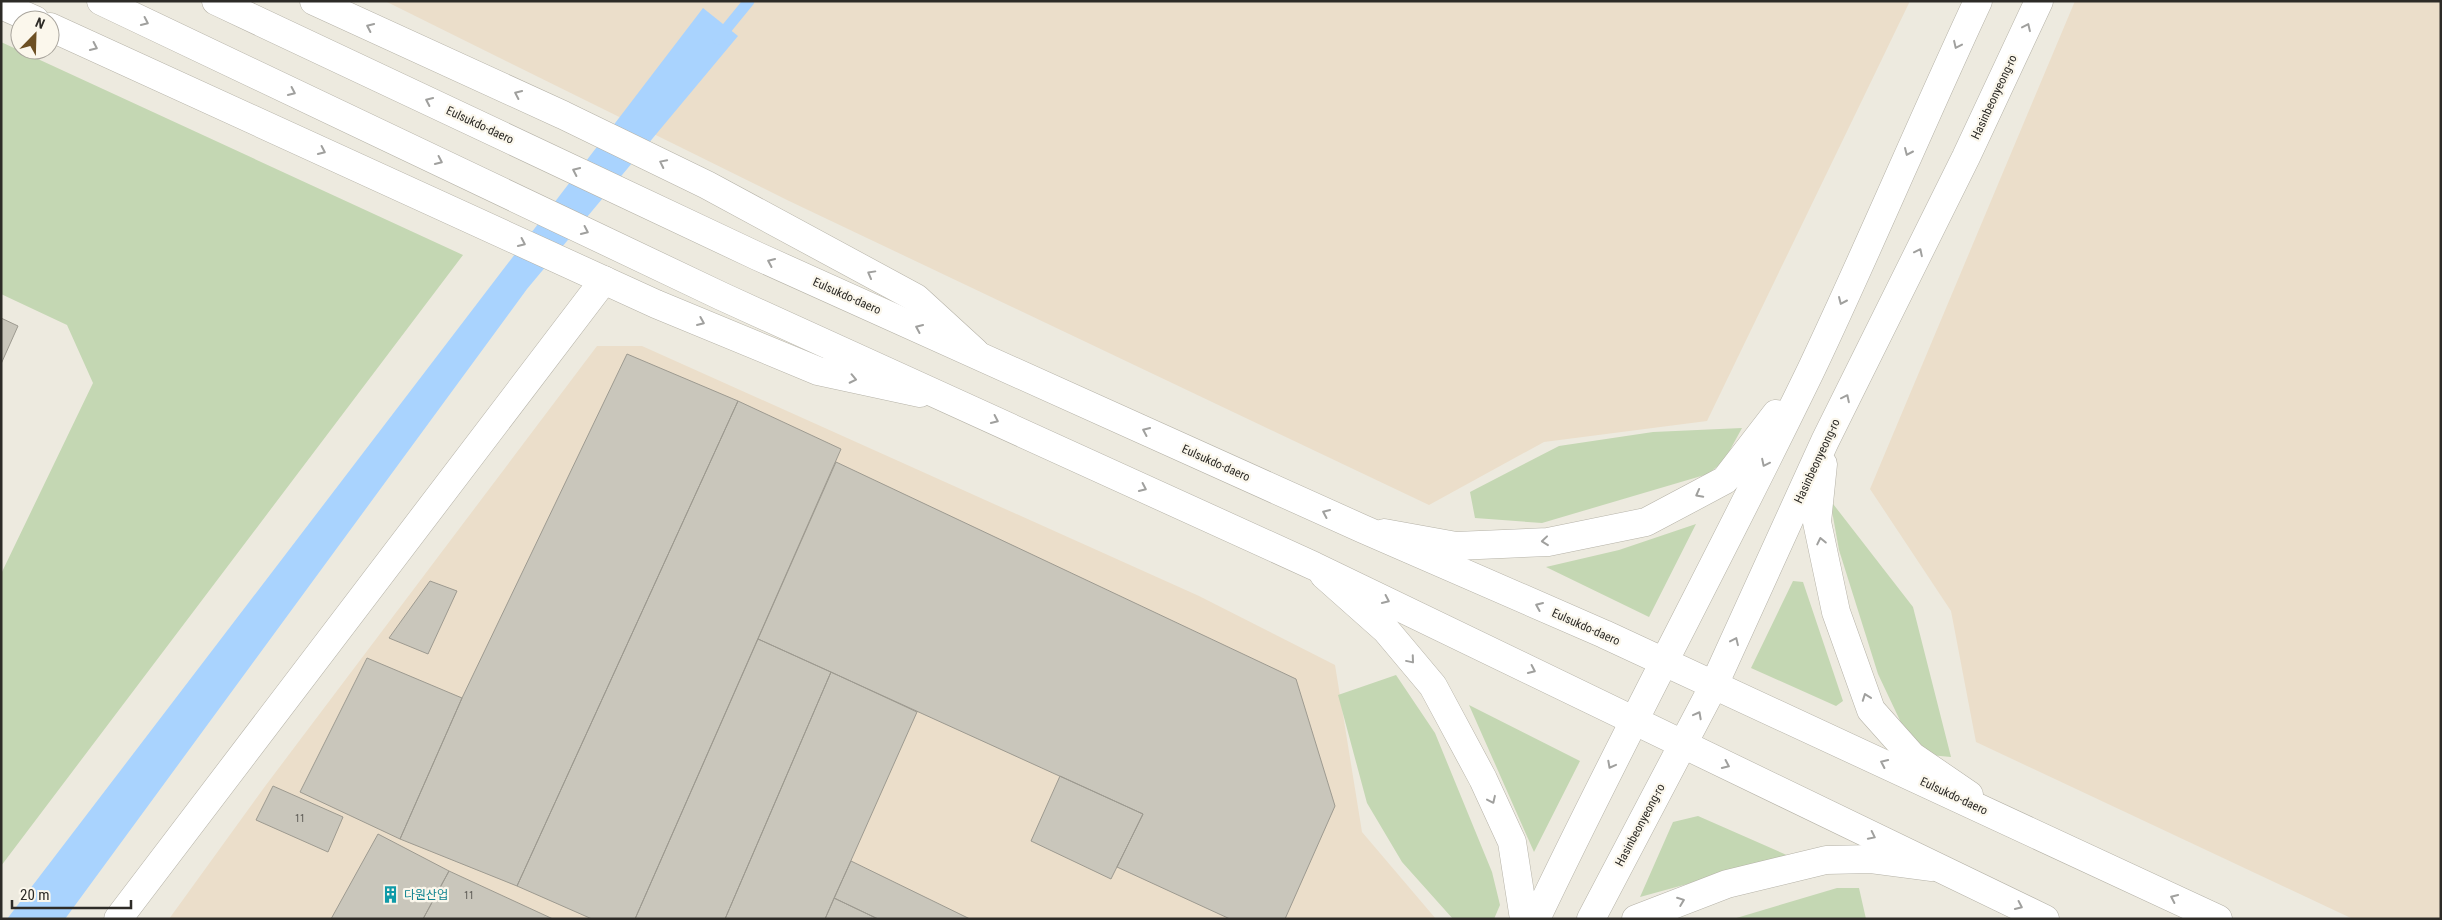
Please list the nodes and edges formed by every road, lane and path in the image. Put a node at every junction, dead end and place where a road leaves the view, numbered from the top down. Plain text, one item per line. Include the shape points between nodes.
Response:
1 (101, 1) edge
2 (216, 1) edge
3 (314, 1) edge
4 (1978, 1) edge
5 (2038, 1) edge
6 (60, 32) edge
7 (604, 280) junction
8 (980, 355) junction
9 (1812, 368) junction
10 (950, 400) junction
11 (1825, 441) junction
12 (1363, 529) junction
13 (1314, 566) junction
14 (1663, 661) junction
15 (1714, 685) junction
16 (1634, 722) junction
17 (1682, 745) junction
18 (2006, 819) junction
19 (1939, 868) junction
20 (118, 919) edge
21 (1524, 919) edge
22 (1536, 919) edge
23 (1591, 919) edge
24 (1636, 919) edge
25 (2045, 919) edge
26 (2218, 919) edge

1 -> 10 main road via 721,296
8 -> 2 main road, Eulsukdo-daero via 757,256
8 -> 3 main road via 916,298 707,185
4 -> 9 main road
11 -> 5 main road, Hasinbeonyeong-ro via 1966,158
6 -> 7 main road
7 -> 10 main road via 818,371
7 - 20 main road
12 -> 8 main road, Eulsukdo-daero
9 -> 12 main road via 1725,480 1646,522 1548,542 1456,546
9 -> 14 main road via 1700,595
10 -> 13 main road
15 -> 11 main road, Hasinbeonyeong-ro
18 -> 11 main road via 1912,756 1871,710 1836,612 1817,522
14 -> 12 main road, Eulsukdo-daero
13 -> 16 main road via 1579,692
13 -> 21 main road via 1386,630 1433,686 1483,779 1512,842
14 - 15 main road, Eulsukdo-daero
14 - 16 main road
17 -> 15 main road, Hasinbeonyeong-ro
18 -> 15 main road, Eulsukdo-daero
16 - 17 main road
16 -> 22 main road
17 -> 19 main road
17 - 23 main road, Hasinbeonyeong-ro
26 -> 18 main road, Eulsukdo-daero
24 -> 19 main road via 1727,884 1826,860 1871,859
19 -> 25 main road

